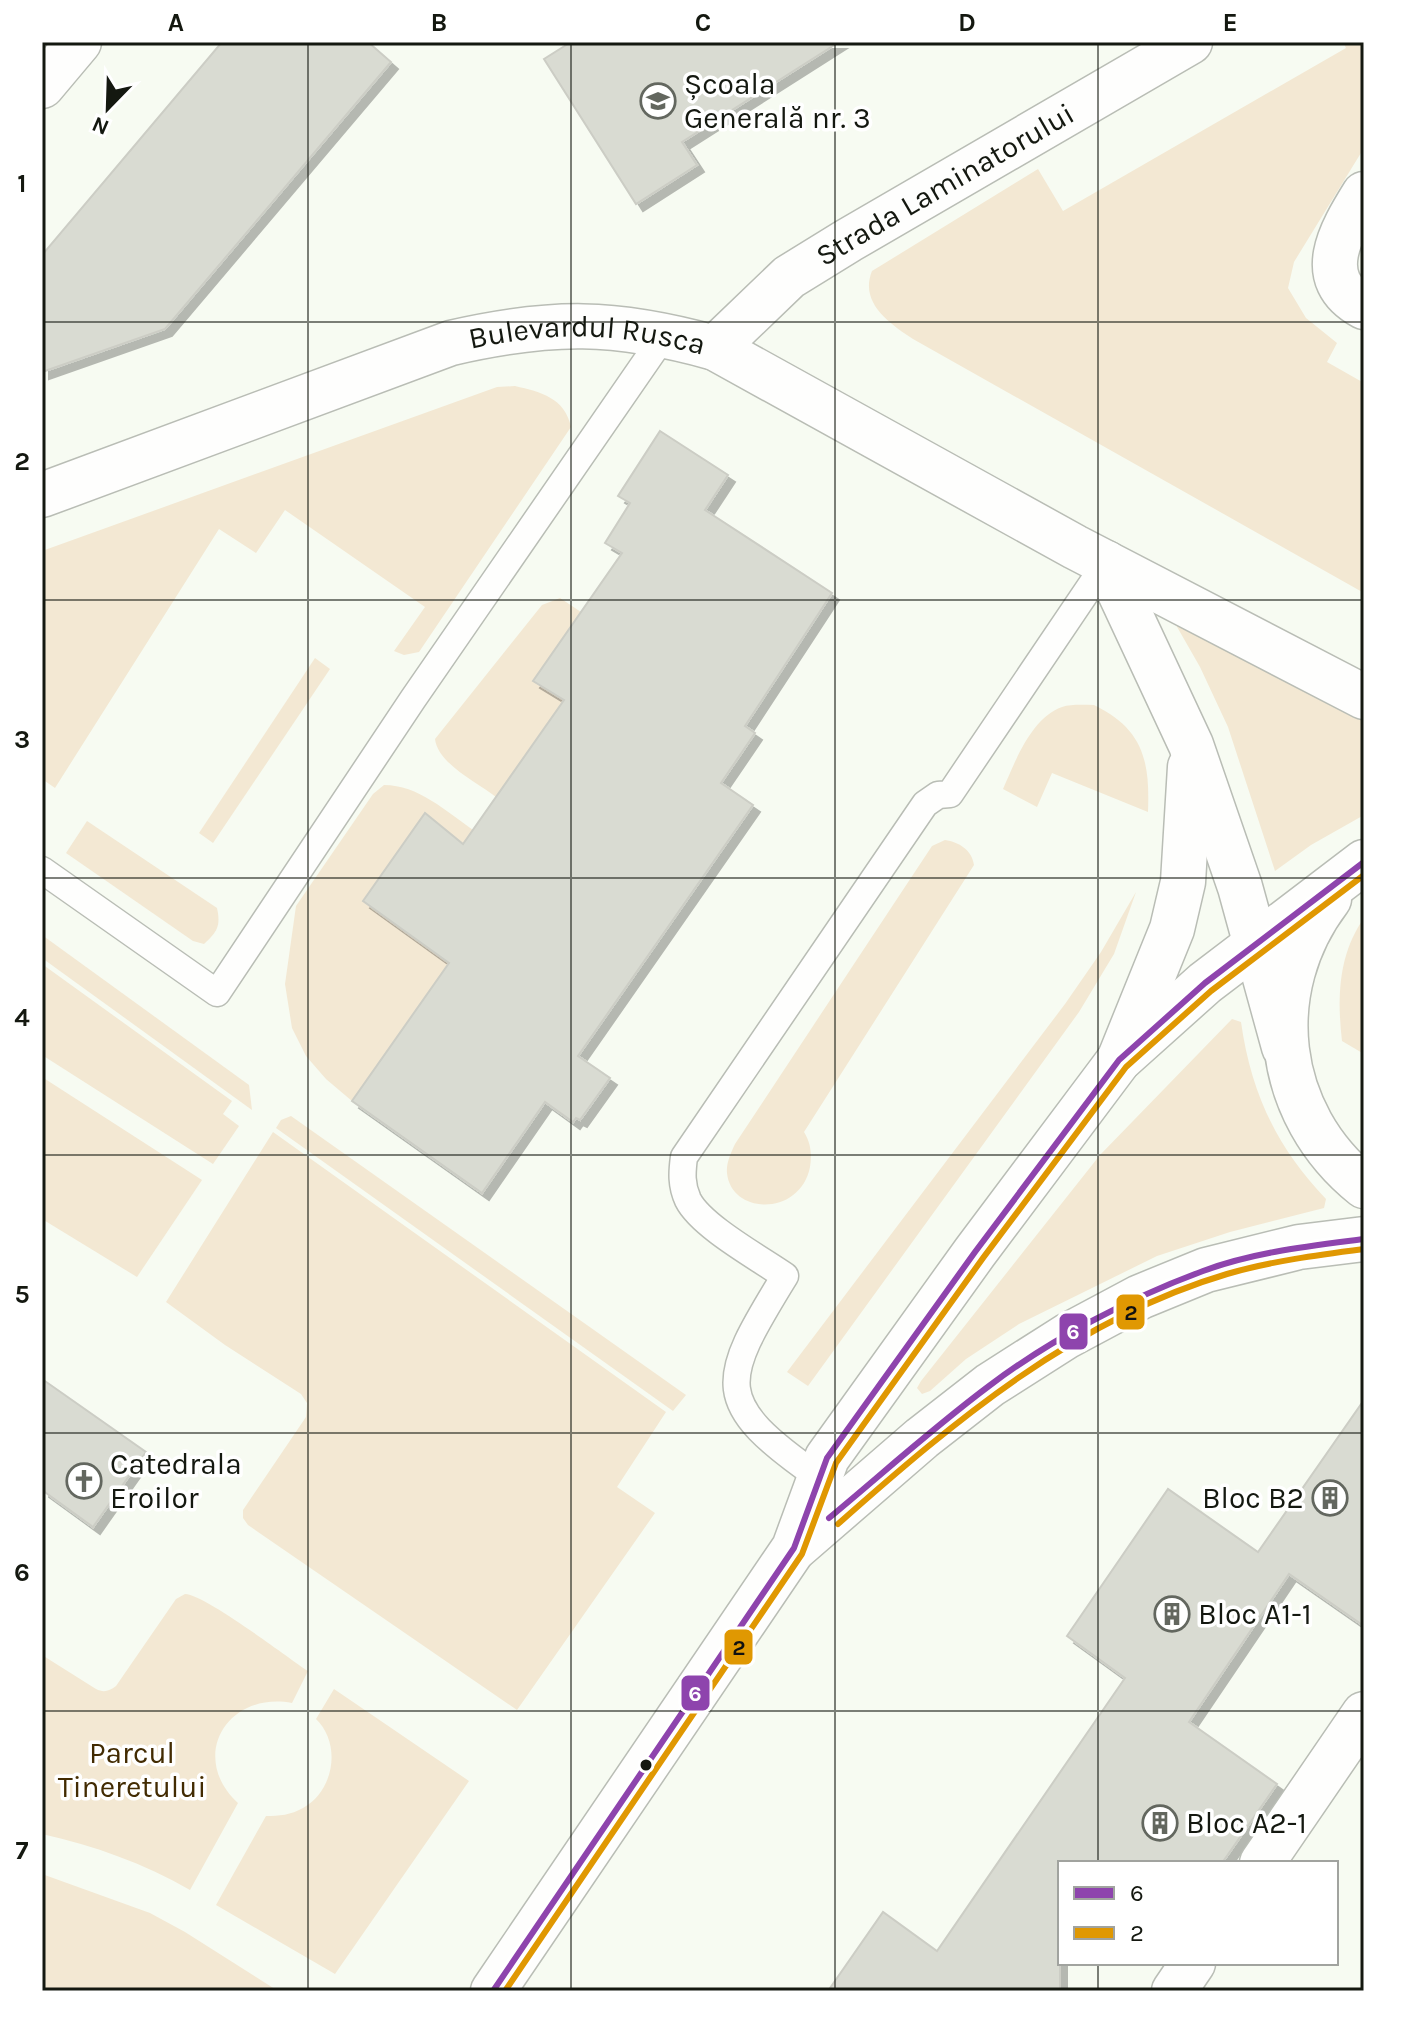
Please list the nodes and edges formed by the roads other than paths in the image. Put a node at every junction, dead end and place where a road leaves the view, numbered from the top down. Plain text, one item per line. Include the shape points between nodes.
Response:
1 (79, 42) edge
2 (1190, 42) edge
3 (42, 86) edge
4 (1364, 194) edge
5 (1364, 307) edge
6 (665, 334) junction
7 (715, 348) junction
8 (42, 495) edge
9 (1106, 563) junction
10 (1364, 697) edge
11 (1191, 745) junction
12 (1364, 862) edge
13 (42, 870) edge
14 (1256, 944) junction
15 (1286, 1056) junction
16 (1119, 1060) junction
17 (1364, 1186) edge
18 (1364, 1239) edge
19 (820, 1478) junction
20 (794, 1548) junction
21 (1364, 1714) edge
22 (1263, 1861) edge
23 (1192, 1965) edge
24 (493, 1991) edge
25 (1174, 1991) edge

1 - 3 street
2 - 7 street, Strada Laminatorului via 789,277
4 - 5 street via 1342,229 1334,261 1338,284
6 - 7 street, Bulevardul Rusca
6 - 8 street, Bulevardul Rusca via 558,325 451,343
6 - 13 lane via 217,993
7 - 9 street, Bulevardul Rusca
9 - 10 street, Bulevardul Rusca
9 - 11 street
9 - 19 lane via 950,794 925,804 684,1157 681,1177 700,1217 785,1276 752,1330 736,1368 735,1391 767,1440
11 - 14 street
11 - 16 street via 1183,882 1172,929
12 - 14 street
12 - 15 street via 1327,901 1299,949 1285,1001
14 - 15 street
14 - 16 street
15 - 17 street via 1305,1116 1341,1167
16 - 19 street via 890,1368 827,1458
18 - 20 street via 1299,1247 1206,1270 1067,1336 990,1385
19 - 20 street
20 - 24 street
21 - 22 street
23 - 25 street

